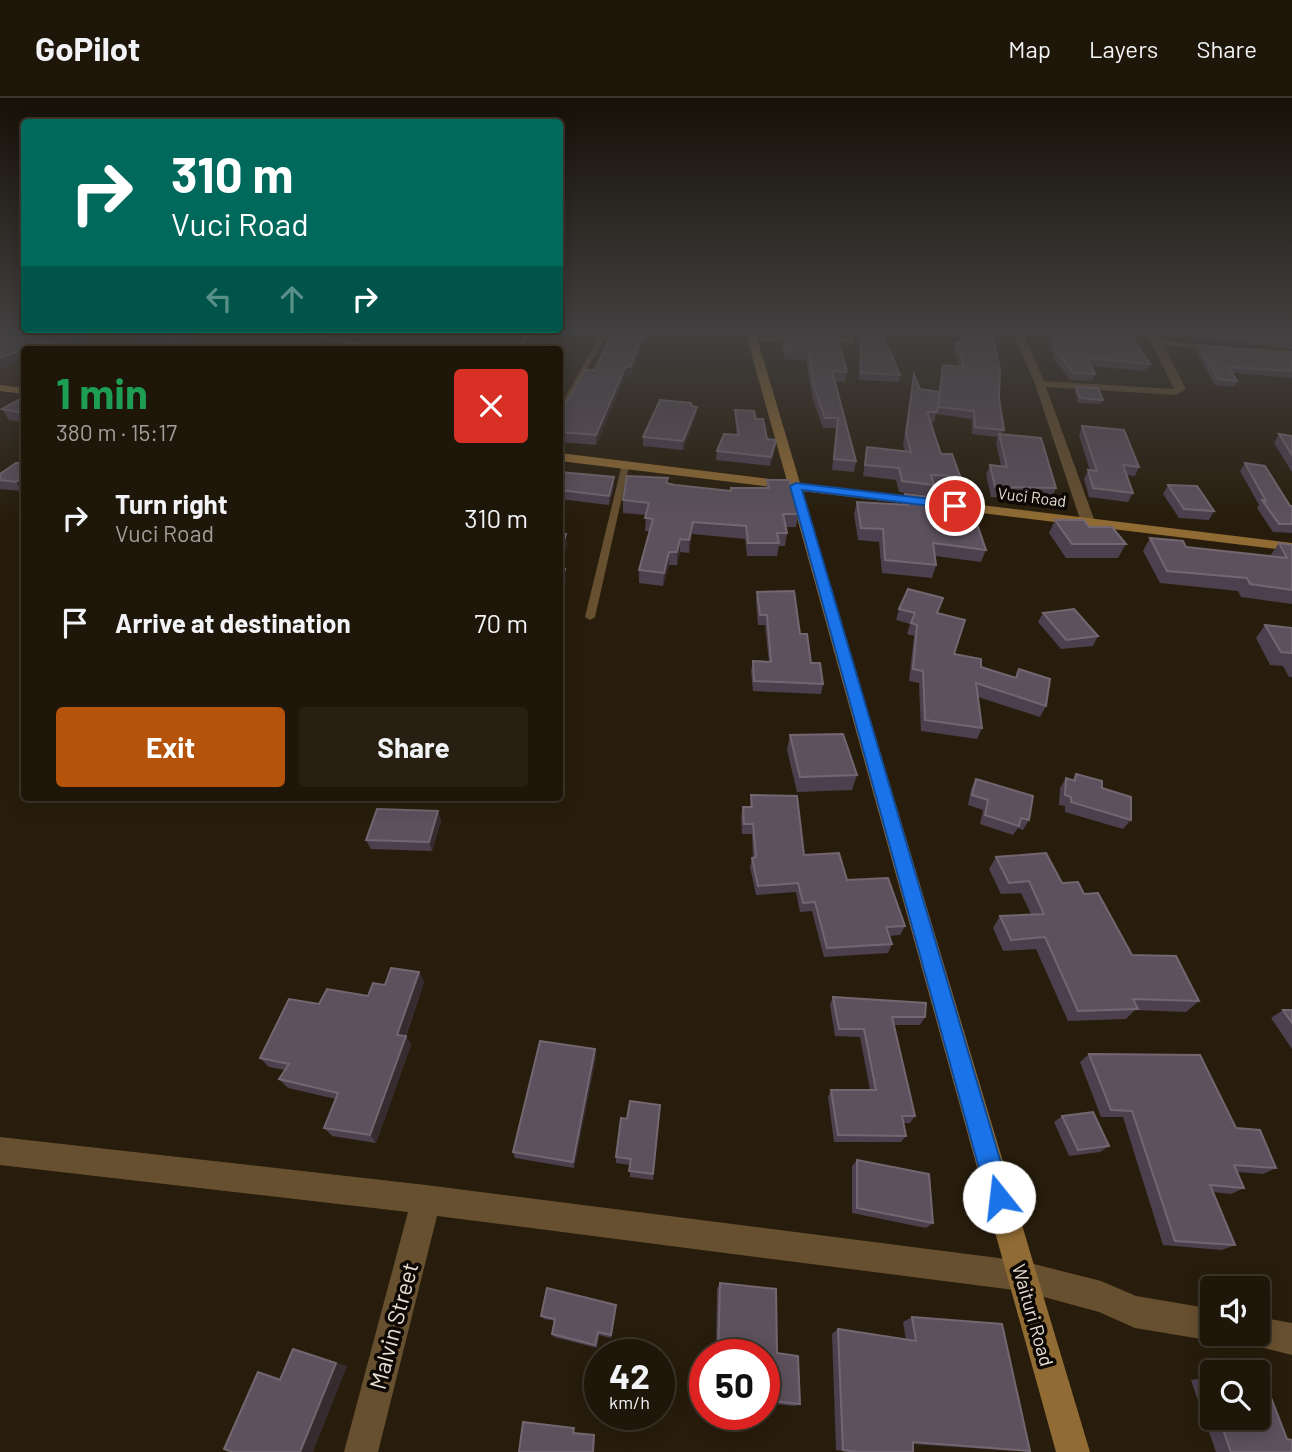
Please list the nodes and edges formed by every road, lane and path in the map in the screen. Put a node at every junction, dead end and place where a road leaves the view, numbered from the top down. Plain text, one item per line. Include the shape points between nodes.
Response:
1 (769, 394) edge
2 (1044, 394) edge
3 (563, 457) edge
4 (625, 466) junction
5 (796, 486) junction
6 (1088, 522) junction
7 (1292, 547) edge
8 (590, 617) dead end
9 (0, 1151) edge
10 (426, 1200) junction
11 (1022, 1276) junction
12 (1200, 1323) edge
13 (1270, 1335) edge
14 (1292, 1339) edge
15 (361, 1452) edge
16 (1073, 1452) edge

1 - 5 main road, Waituri Road
2 - 6 street
3 - 4 main road, Vuci Road
4 - 5 main road, Vuci Road
4 - 8 lane
5 - 6 main road, Vuci Road
5 - 11 main road, Waituri Road
6 - 7 main road, Vuci Road
9 - 10 street
10 - 11 street
10 - 15 street, Malvin Street
11 - 12 street via 1101,1297 1135,1312
11 - 16 main road, Waituri Road
13 - 14 street

